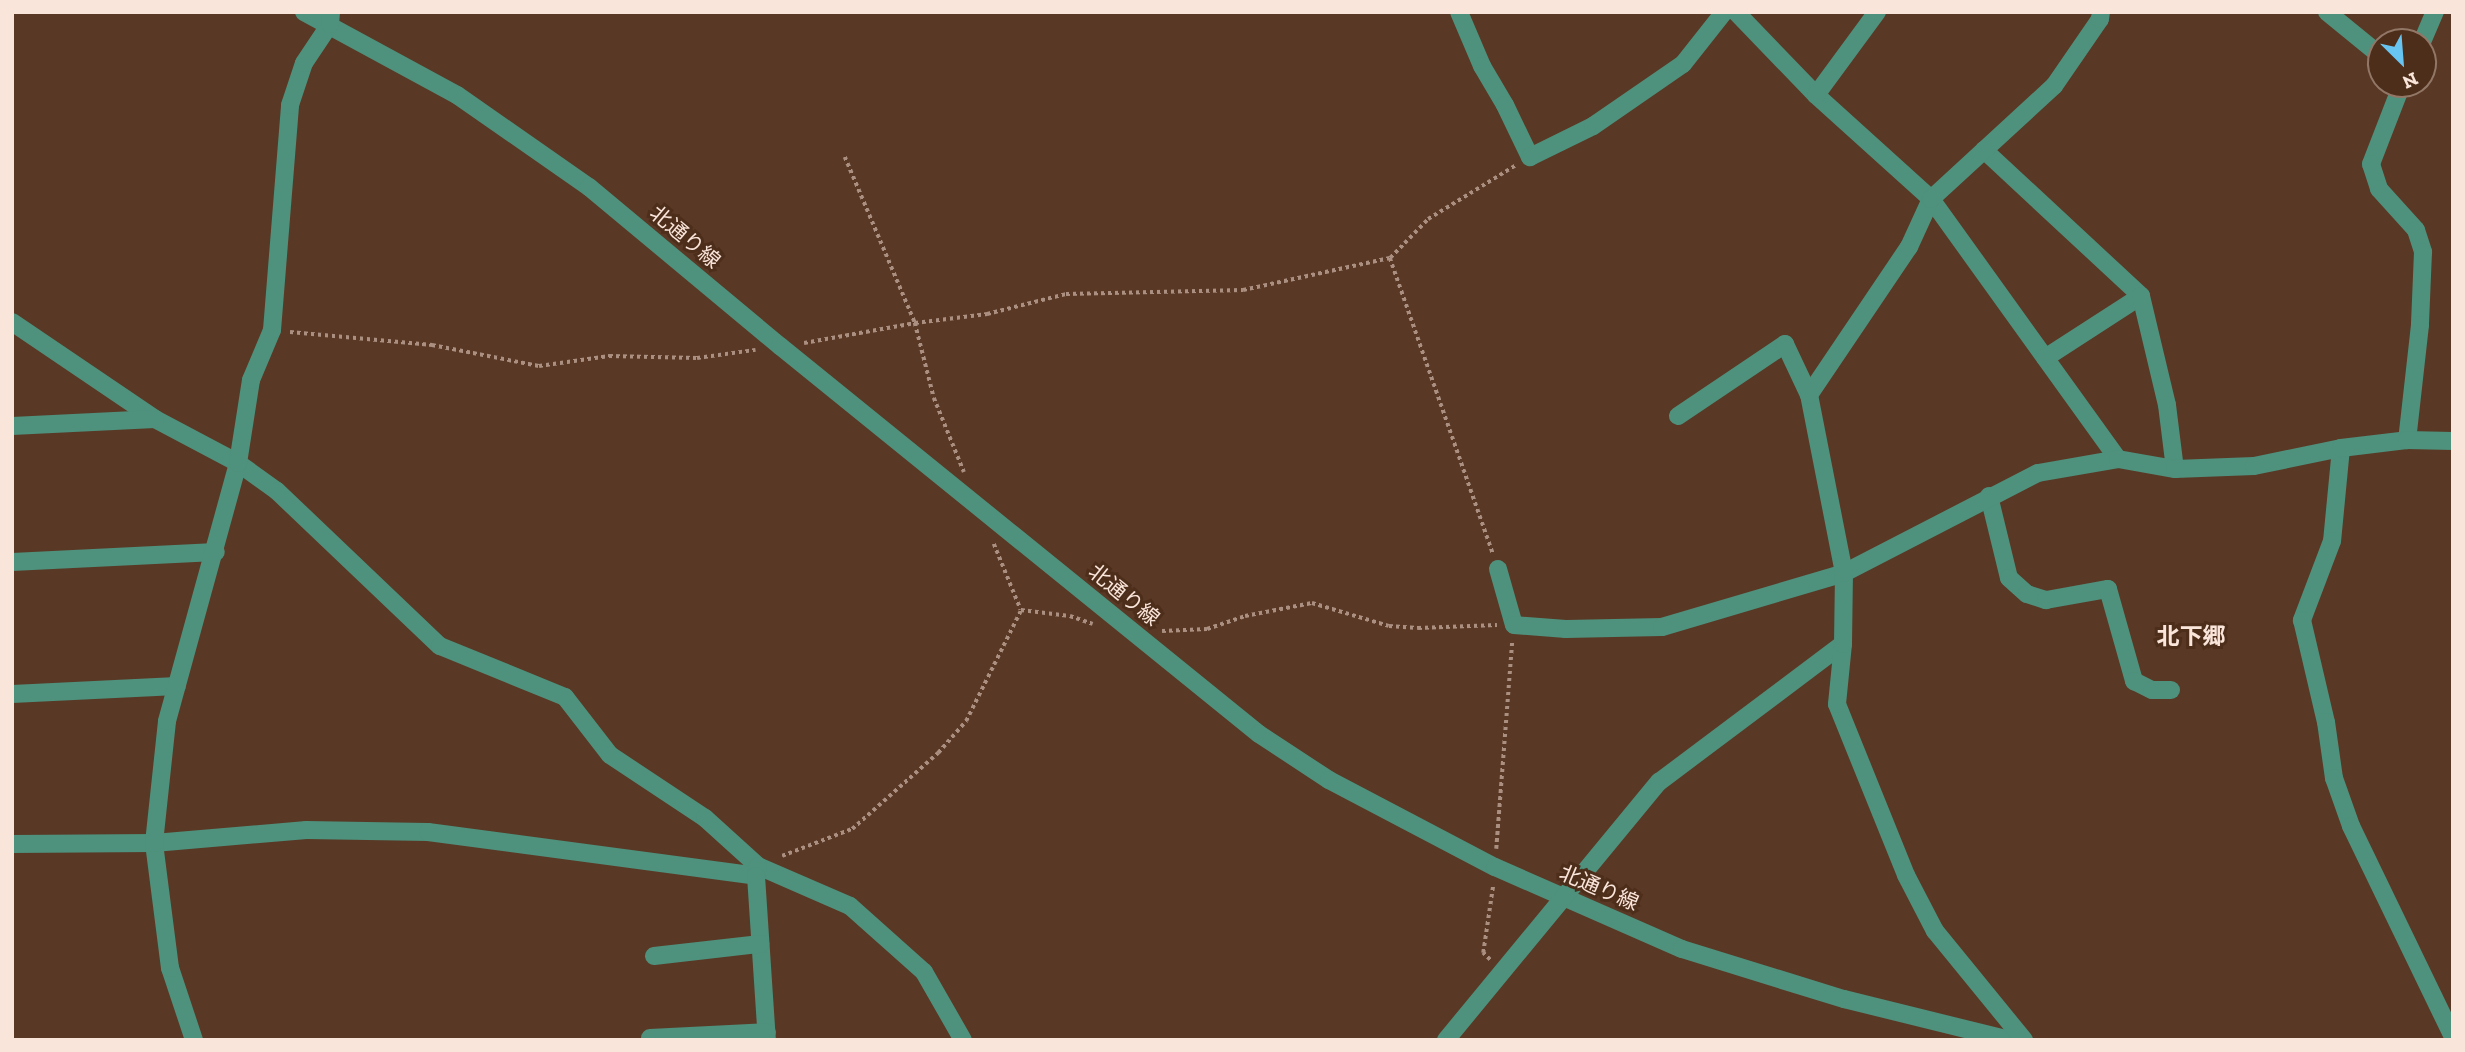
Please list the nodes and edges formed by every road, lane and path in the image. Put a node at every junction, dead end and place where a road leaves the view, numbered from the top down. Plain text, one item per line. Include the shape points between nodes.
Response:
1 (304, 12) edge
2 (1459, 12) edge
3 (1724, 12) edge
4 (1736, 12) edge
5 (1877, 12) edge
6 (2101, 12) edge
7 (2327, 12) edge
8 (330, 18) edge
9 (2367, 45) edge
10 (1816, 95) junction
11 (2397, 98) edge
12 (1984, 150) junction
13 (845, 157) dead end
14 (1530, 157) junction
15 (1931, 199) junction
16 (1390, 258) junction
17 (2141, 296) junction
18 (12, 322) edge
19 (915, 323) junction
20 (272, 330) junction
21 (780, 346) junction
22 (2045, 358) junction
23 (1809, 395) junction
24 (1678, 416) dead end
25 (155, 419) junction
26 (12, 426) edge
27 (2407, 440) junction
28 (2453, 441) edge
29 (2340, 448) junction
30 (2118, 459) junction
31 (238, 464) junction
32 (2175, 469) junction
33 (1989, 496) junction
34 (978, 505) junction
35 (992, 540) dead end
36 (216, 552) junction
37 (12, 562) edge
38 (1498, 569) joint
39 (1844, 573) junction
40 (1021, 610) junction
41 (1514, 625) junction
42 (1134, 632) junction
43 (1843, 644) junction
44 (177, 686) junction
45 (2171, 690) dead end
46 (12, 694) edge
47 (154, 843) junction
48 (12, 844) edge
49 (1495, 867) junction
50 (757, 871) junction
51 (1563, 898) junction
52 (761, 944) junction
53 (654, 956) dead end
54 (1502, 972) junction
55 (767, 1036) edge
56 (2453, 1037) edge
57 (650, 1038) dead end
58 (194, 1040) edge
59 (963, 1040) edge
60 (1446, 1040) edge
61 (2010, 1040) edge
62 (2024, 1040) edge

1 - 8 street, 北通り線
2 - 14 street
3 - 14 street via 1683,64 1593,125
4 - 10 street
5 - 10 street
6 - 12 street via 2053,86
7 - 9 street
8 - 20 street via 304,63 290,105
8 - 21 street, 北通り線 via 457,94 589,187
10 - 15 street
11 - 27 street via 2371,164 2379,189 2416,230 2423,252
12 - 15 street
12 - 17 street
13 - 19 path
14 - 16 path via 1428,219
15 - 22 street
15 - 23 street via 1909,247
16 - 19 path via 1243,289 1066,294 987,314
16 - 38 path
17 - 22 street
17 - 32 street via 2167,405
18 - 25 street
19 - 21 path
19 - 34 path via 934,398
20 - 21 path via 432,345 539,366 608,356 697,358
20 - 31 street via 251,380
21 - 34 street, 北通り線
22 - 30 street
23 - 24 street via 1785,344
23 - 39 street
25 - 26 street
25 - 31 street
27 - 28 street
27 - 29 street
29 - 32 street via 2253,466
29 - 56 street via 2332,541 2302,620 2334,778 2351,827
30 - 32 street
30 - 33 street via 2038,473
31 - 36 street
31 - 50 street via 276,491 440,646 565,697 610,755 705,818
33 - 39 street
33 - 45 street via 2009,578 2027,594 2046,600 2108,589 2134,681 2152,690
34 - 42 street, 北通り線
35 - 40 path
36 - 37 street
36 - 44 street
38 - 41 street
39 - 41 street via 1662,627
39 - 43 street
40 - 42 path
40 - 50 path via 966,721 929,762 852,830
41 - 42 path via 1389,626 1312,603 1207,629
41 - 49 path
42 - 49 street, 北通り線 via 1259,734 1329,780
43 - 51 street via 1659,782
43 - 62 street via 1837,704 1906,875 1935,931
44 - 46 street
44 - 47 street via 167,721
47 - 48 street
47 - 50 street via 306,830 428,832
47 - 58 street via 170,968
49 - 51 street, 北通り線
49 - 54 path via 1483,953
50 - 52 street
50 - 59 street via 850,905 924,972
51 - 54 street
51 - 61 street, 北通り線 via 1682,948 1844,999
52 - 53 street
52 - 55 street
54 - 60 street
55 - 57 street

